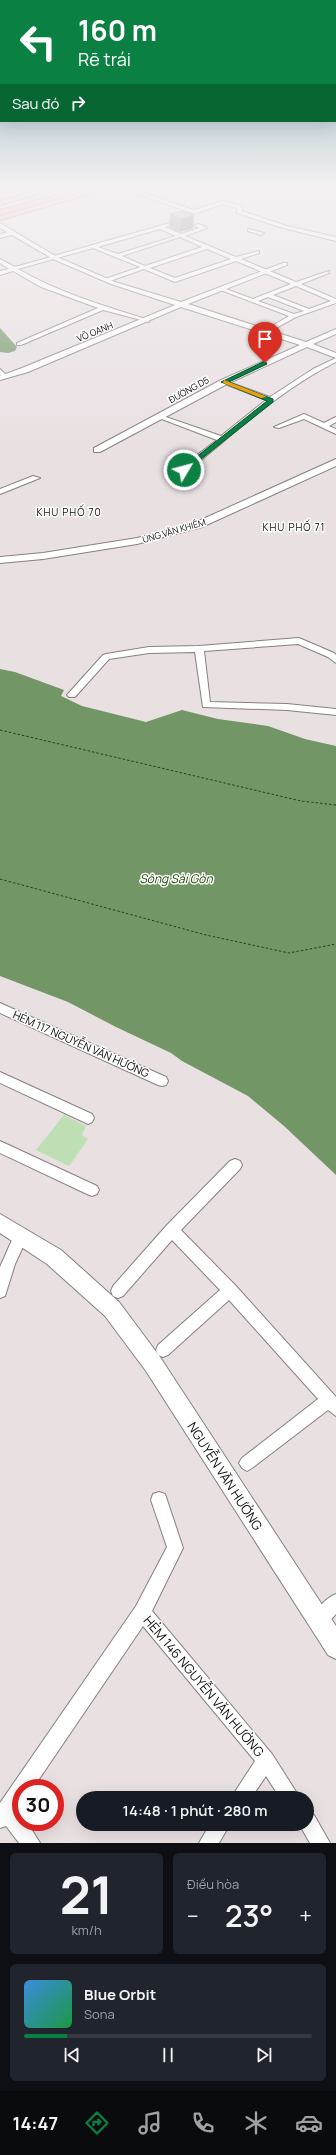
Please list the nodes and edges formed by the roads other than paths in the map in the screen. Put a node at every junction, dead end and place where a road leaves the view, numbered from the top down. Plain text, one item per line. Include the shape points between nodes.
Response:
1 (20, 272) edge
2 (88, 272) edge
3 (130, 272) edge
4 (157, 272) edge
5 (197, 272) edge
6 (265, 272) joint
7 (327, 272) dead end
8 (107, 280) junction
9 (295, 285) junction
10 (221, 289) junction
11 (268, 295) junction
12 (252, 301) junction
13 (336, 301) edge
14 (183, 305) junction
15 (103, 308) junction
16 (310, 311) junction
17 (294, 316) junction
18 (147, 321) junction
19 (267, 331) junction
20 (336, 331) edge
21 (19, 344) dead end
22 (305, 344) junction
23 (336, 356) edge
24 (336, 360) edge
25 (2, 376) edge
26 (224, 382) junction
27 (271, 400) junction
28 (294, 412) dead end
29 (304, 416) junction
30 (161, 417) junction
31 (336, 419) edge
32 (324, 426) junction
33 (278, 427) dead end
34 (336, 432) edge
35 (222, 439) junction
36 (97, 450) dead end
37 (336, 462) edge
38 (184, 470) dead end
39 (36, 478) dead end
40 (0, 492) edge
41 (0, 560) edge
42 (199, 649) junction
43 (336, 660) edge
44 (72, 695) dead end
45 (336, 712) edge
46 (0, 1008) edge
47 (0, 1077) edge
48 (162, 1081) dead end
49 (88, 1118) dead end
50 (0, 1147) edge
51 (235, 1165) dead end
52 (92, 1190) dead end
53 (0, 1223) edge
54 (172, 1230) junction
55 (21, 1236) junction
56 (230, 1290) junction
57 (0, 1291) edge
58 (114, 1300) junction
59 (163, 1350) dead end
60 (332, 1404) edge
61 (247, 1463) dead end
62 (159, 1500) dead end
63 (336, 1602) edge
64 (142, 1612) junction
65 (319, 1620) junction
66 (336, 1647) edge
67 (266, 1760) junction
68 (27, 1779) edge
69 (245, 1791) edge
70 (286, 1791) edge
71 (12, 1802) edge
72 (3, 1815) edge
73 (217, 1831) edge
74 (313, 1831) edge
75 (31, 1843) edge
76 (208, 1843) edge
77 (321, 1843) edge

1 - 15 street via 43,286
2 - 8 street
3 - 8 street
4 - 5 street via 175,280
6 - 9 street
6 - 10 street, VÕ OANH
7 - 9 street
8 - 14 street
9 - 11 street
9 - 13 street
10 - 12 street
10 - 14 street, VÕ OANH
11 - 12 street
11 - 16 street
12 - 17 street
13 - 16 street
14 - 18 street, VÕ OANH
14 - 19 street
15 - 18 street
15 - 21 street
16 - 17 street
17 - 19 street
18 - 25 street, VÕ OANH
19 - 22 street
20 - 22 street, ĐƯỜNG D5
22 - 23 street
22 - 26 street, ĐƯỜNG D5
24 - 27 street via 316,369
26 - 27 street
26 - 30 street, ĐƯỜNG D5
27 - 35 street
28 - 29 street
29 - 32 street
29 - 33 street
30 - 35 street
30 - 36 street, ĐƯỜNG D5
31 - 32 street
32 - 34 street
35 - 38 street
37 - 41 main road, UNG VĂN KHIÊM via 198,525 137,541
39 - 40 street
42 - 43 street via 299,641 331,655
42 - 44 street via 149,650 106,657
42 - 45 street via 206,705 287,707
46 - 48 street, HẺM 117 NGUYỄN VĂN HƯỞNG
47 - 49 street
50 - 52 street
51 - 54 street
53 - 55 main road
54 - 56 street
54 - 58 street
55 - 57 street via 8,1263
55 - 58 main road, NGUYỄN VĂN HƯỞNG
56 - 59 street
56 - 60 street
58 - 65 main road, NGUYỄN VĂN HƯỞNG
60 - 61 street
62 - 64 street, HẺM 146 NGUYỄN VĂN HƯỞNG via 175,1548
63 - 65 street
64 - 67 street, HẺM 146 NGUYỄN VĂN HƯỞNG
64 - 68 street, HẺM 146 NGUYỄN VĂN HƯỞNG
65 - 66 main road, NGUYỄN VĂN HƯỞNG
67 - 69 street, HẺM 146 NGUYỄN VĂN HƯỞNG
67 - 70 street, HẺM 146 NGUYỄN VĂN HƯỞNG
71 - 72 street, HẺM 146 NGUYỄN VĂN HƯỞNG
72 - 75 street, HẺM 146 NGUYỄN VĂN HƯỞNG
73 - 76 street
74 - 77 street

